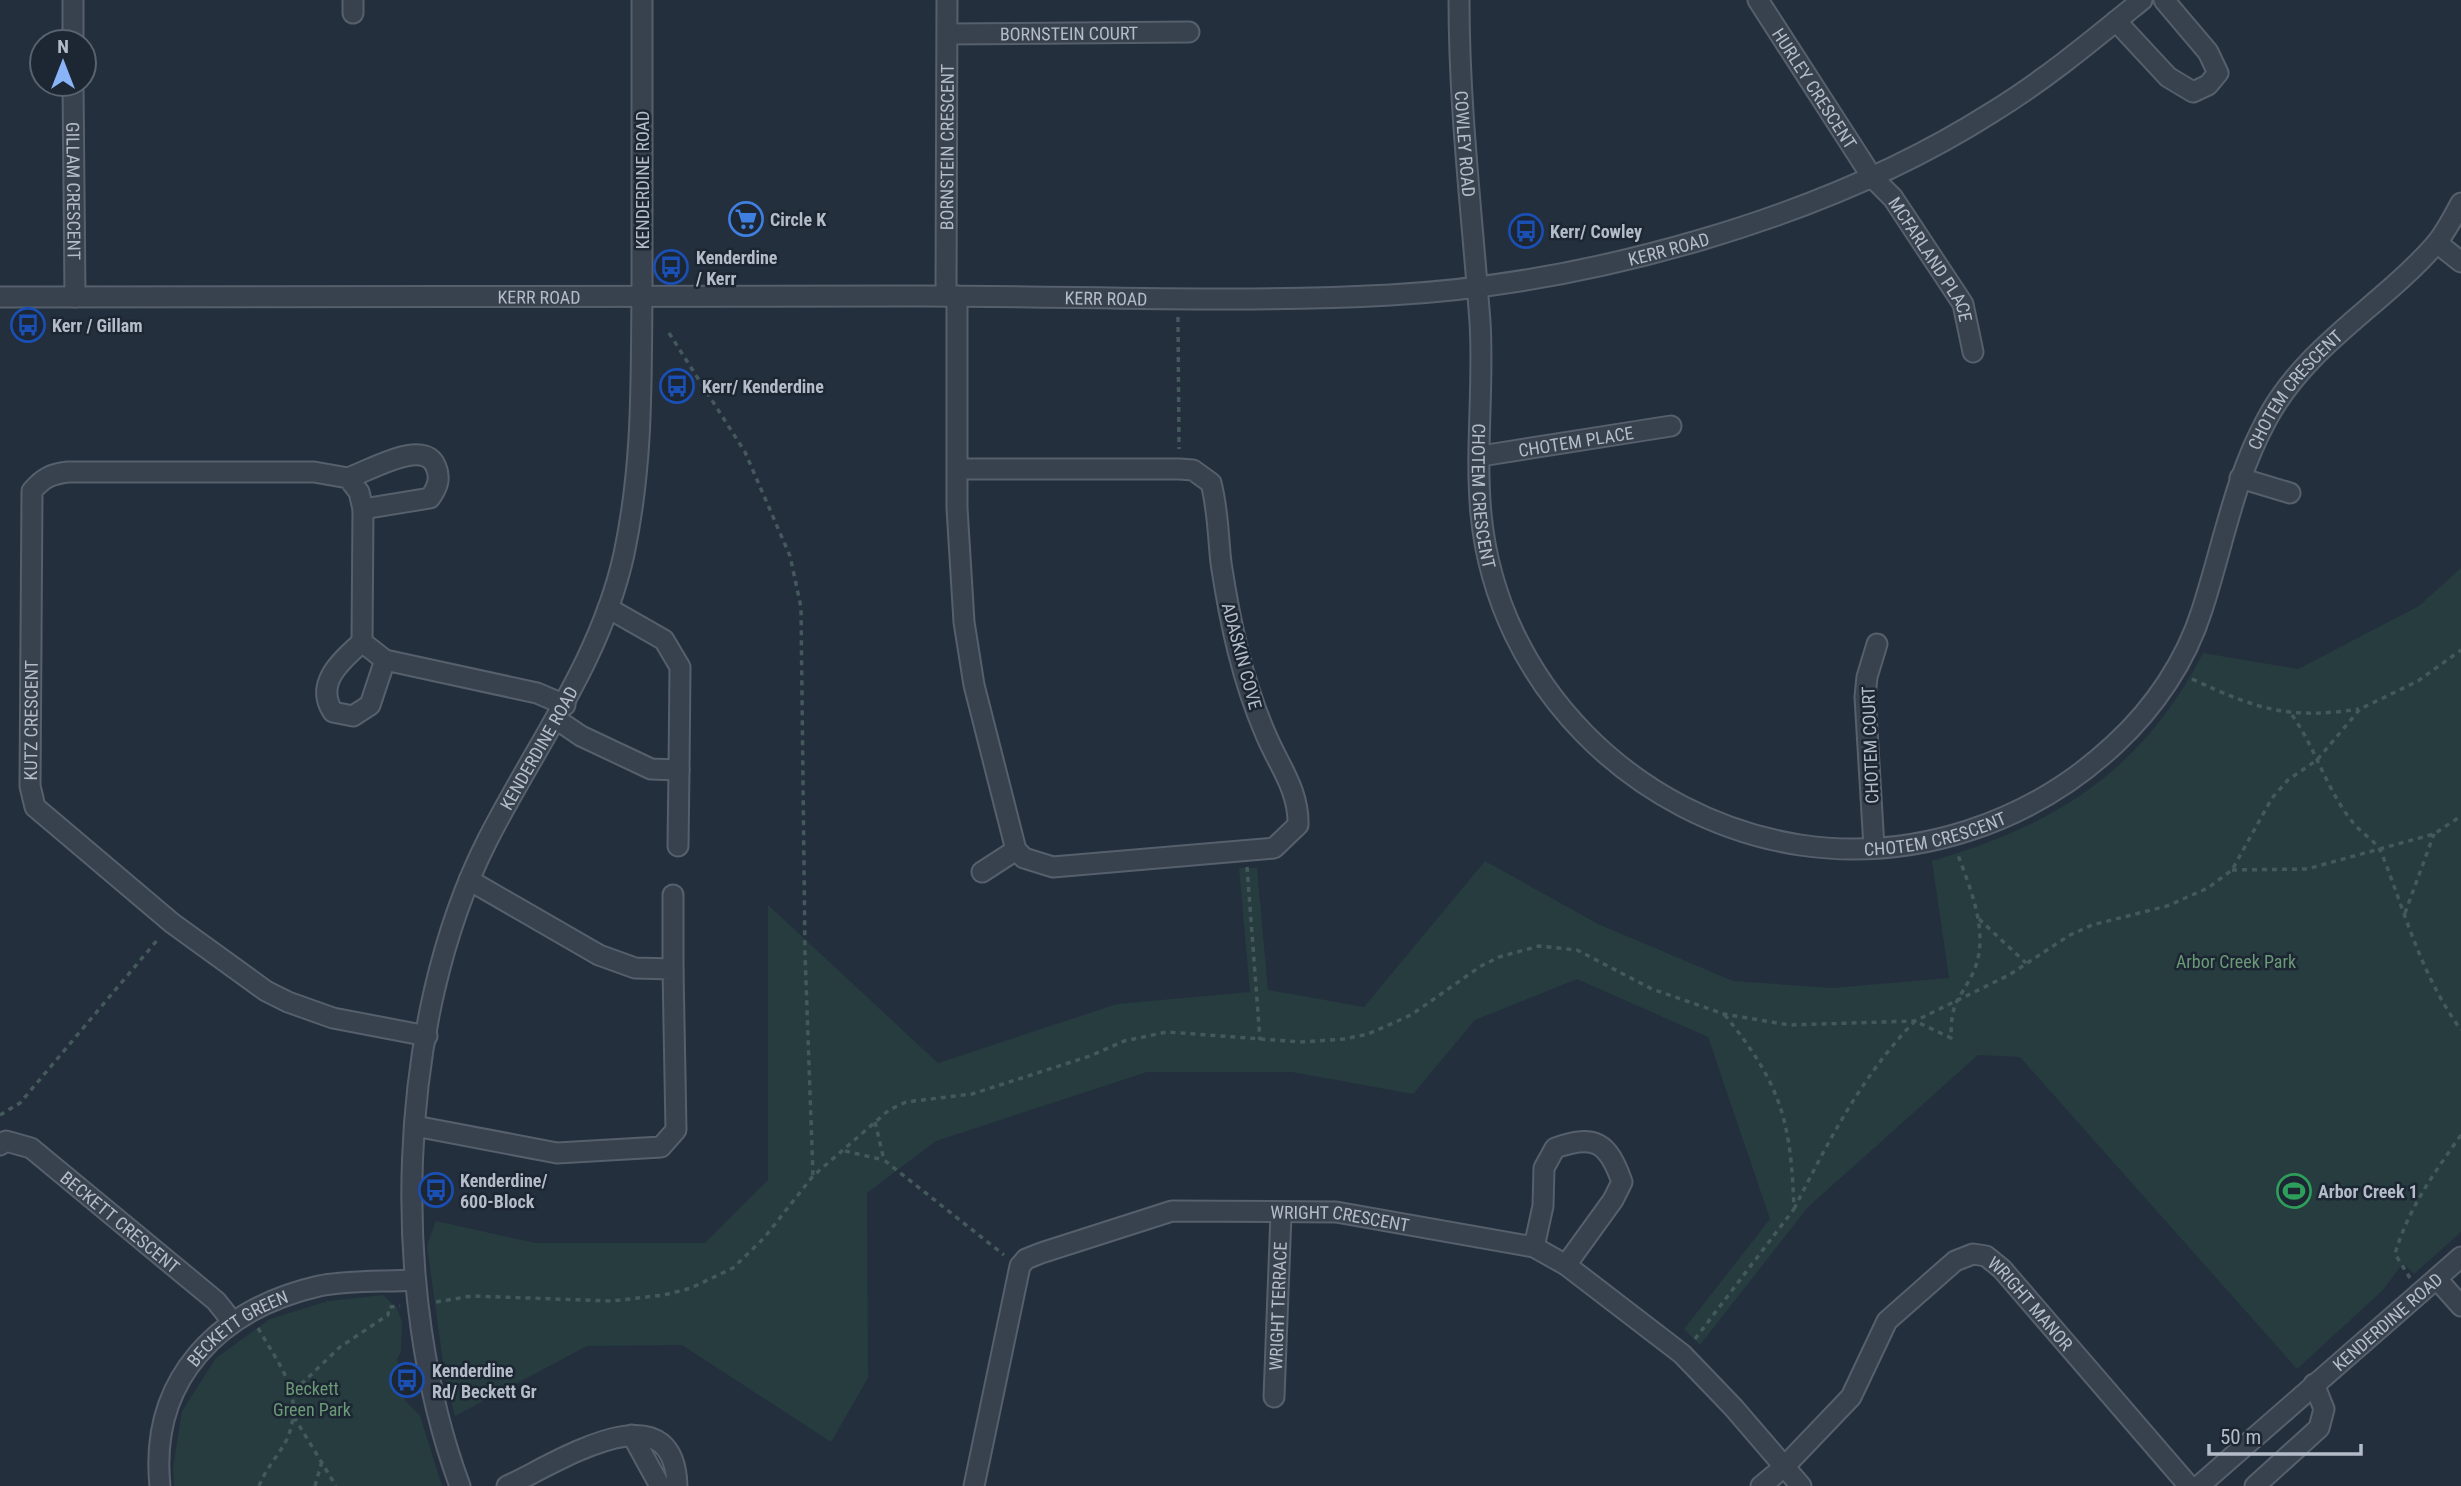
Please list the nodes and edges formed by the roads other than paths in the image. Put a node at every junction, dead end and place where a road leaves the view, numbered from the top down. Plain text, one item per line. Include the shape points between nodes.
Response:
1 (73, 0) edge
2 (642, 0) edge
3 (947, 0) edge
4 (1459, 0) edge
5 (1758, 0) edge
6 (2143, 0) edge
7 (2164, 0) edge
8 (2116, 21) junction
9 (73, 28) edge
10 (1189, 32) dead end
11 (948, 34) junction
12 (74, 98) edge
13 (1872, 177) junction
14 (2461, 203) edge
15 (2437, 243) junction
16 (2461, 262) edge
17 (1476, 287) junction
18 (952, 296) junction
19 (0, 297) edge
20 (75, 297) junction
21 (642, 298) junction
22 (1973, 352) dead end
23 (1671, 426) dead end
24 (1481, 456) junction
25 (957, 469) junction
26 (348, 478) junction
27 (2240, 478) junction
28 (2290, 493) dead end
29 (363, 509) junction
30 (608, 608) junction
31 (362, 642) junction
32 (1877, 644) dead end
33 (385, 660) junction
34 (561, 712) junction
35 (679, 770) junction
36 (678, 846) dead end
37 (1874, 847) junction
38 (1016, 850) junction
39 (982, 872) dead end
40 (469, 880) junction
41 (673, 895) dead end
42 (673, 969) junction
43 (427, 1036) junction
44 (415, 1126) junction
45 (0, 1145) edge
46 (1281, 1214) junction
47 (1534, 1247) junction
48 (2461, 1257) edge
49 (1566, 1265) junction
50 (415, 1280) junction
51 (2429, 1285) junction
52 (2461, 1306) edge
53 (232, 1321) junction
54 (2314, 1384) junction
55 (1274, 1397) dead end
56 (632, 1435) junction
57 (1784, 1467) junction
58 (512, 1485) edge
59 (160, 1486) edge
60 (460, 1486) edge
61 (660, 1486) edge
62 (677, 1486) edge
63 (974, 1486) edge
64 (1761, 1486) edge
65 (1801, 1486) edge
66 (2189, 1486) edge
67 (2199, 1486) edge
68 (2255, 1486) edge

1 - 9 street
2 - 21 street, KENDERDINE ROAD
3 - 11 street, BORNSTEIN CRESCENT
4 - 17 street, COWLEY ROAD via 1461,100
5 - 13 street, HURLEY CRESCENT
6 - 8 street, KERR ROAD
7 - 8 street via 2208,52 2218,73 2208,85 2193,92 2168,77
8 - 13 street, KERR ROAD via 2054,72 1987,117
10 - 11 street, BORNSTEIN COURT
11 - 18 street, BORNSTEIN CRESCENT
12 - 20 street, GILLAM CRESCENT
13 - 17 street, KERR ROAD via 1671,248 1556,275
13 - 22 street, MCFARLAND PLACE via 1893,198 1963,304
14 - 15 street, CHOTEM CRESCENT
15 - 16 street
15 - 27 street, CHOTEM CRESCENT via 2296,375 2266,419
17 - 18 street, KERR ROAD via 1388,295
17 - 24 street, CHOTEM CRESCENT
18 - 21 street, KERR ROAD
18 - 25 street
19 - 20 street, KERR ROAD
20 - 21 street, KERR ROAD
21 - 30 street, KENDERDINE ROAD via 642,432 624,554
23 - 24 street, CHOTEM PLACE
24 - 37 street, CHOTEM CRESCENT via 1481,514 1490,568 1507,615 1564,714 1608,759 1654,792 1712,822 1768,840 1823,848
25 - 38 street via 961,591 970,659
25 - 38 street, ADASKIN COVE via 1180,469 1193,470 1212,483 1226,593 1241,663 1252,702 1295,792 1298,808 1298,825 1274,848 1053,867 1024,858
26 - 29 street via 359,492
26 - 29 street via 407,454 427,455 434,462 439,481 430,498
26 - 43 street, KUTZ CRESCENT via 314,472 123,472 54,474 41,479 32,491 31,797 43,816 245,978 310,1010
27 - 28 street
27 - 37 street, CHOTEM CRESCENT via 2201,614 2188,642 2152,704 2116,743 2065,786 2019,812 1952,837
29 - 31 street
30 - 34 street, KENDERDINE ROAD
30 - 35 street via 664,640 680,667
31 - 33 street
31 - 33 street via 329,676 327,694 333,712 353,716 370,705
32 - 37 street, CHOTEM COURT via 1865,697
33 - 34 street via 537,693
34 - 35 street via 581,736 651,769
34 - 40 street, KENDERDINE ROAD via 521,774
35 - 36 street
38 - 39 street
40 - 42 street via 598,955 635,968
40 - 43 street, KENDERDINE ROAD via 443,950
41 - 42 street
42 - 44 street via 676,1130 661,1147 557,1153
43 - 44 street, KENDERDINE ROAD
44 - 50 street, KENDERDINE ROAD
45 - 53 street, BECKETT CRESCENT via 6,1141 31,1148 216,1301
46 - 47 street, WRIGHT CRESCENT via 1336,1212
46 - 55 street, WRIGHT TERRACE
46 - 63 street, WRIGHT CRESCENT via 1172,1212 1026,1259 1016,1277
47 - 49 street, WRIGHT CRESCENT
47 - 49 street via 1543,1206 1544,1168 1555,1148 1579,1139 1600,1144 1613,1157 1622,1182
48 - 51 street, KENDERDINE ROAD
49 - 57 street, WRIGHT CRESCENT via 1682,1354
50 - 53 street, BECKETT GREEN via 320,1286 250,1310
50 - 60 street, KENDERDINE ROAD via 429,1376
51 - 52 street
51 - 54 street, KENDERDINE ROAD
53 - 59 street, BECKETT GREEN via 201,1349 165,1411
54 - 67 street, KENDERDINE ROAD
54 - 68 street via 2324,1409 2319,1428
56 - 58 street via 584,1447
56 - 61 street
56 - 62 street via 648,1436 664,1448 676,1466
57 - 64 street, WRIGHT MANOR
57 - 65 street, WRIGHT CRESCENT
57 - 66 street, WRIGHT MANOR via 1851,1397 1887,1321 1955,1261 1973,1254 1986,1256 2002,1269

